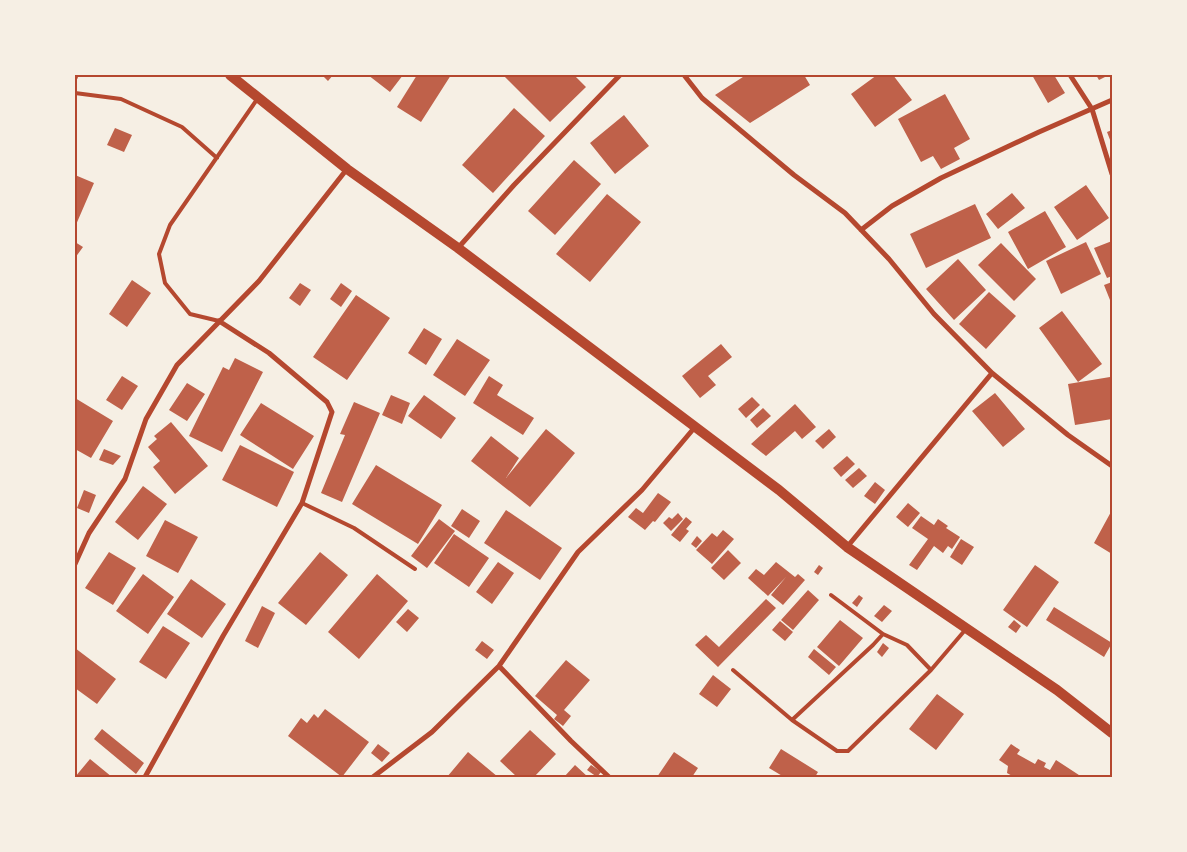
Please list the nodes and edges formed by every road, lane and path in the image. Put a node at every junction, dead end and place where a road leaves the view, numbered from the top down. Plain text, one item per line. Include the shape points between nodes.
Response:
1 (230, 75) edge
2 (620, 75) edge
3 (684, 75) edge
4 (1070, 75) edge
5 (75, 93) edge
6 (258, 98) junction
7 (1112, 100) edge
8 (1092, 109) junction
9 (217, 158) junction
10 (347, 168) junction
11 (1112, 174) edge
12 (861, 230) junction
13 (458, 248) junction
14 (219, 321) junction
15 (992, 373) junction
16 (695, 427) junction
17 (1112, 466) edge
18 (302, 503) junction
19 (847, 547) junction
20 (75, 564) edge
21 (415, 569) dead end
22 (831, 595) dead end
23 (967, 629) junction
24 (883, 634) junction
25 (499, 666) junction
26 (733, 670) dead end
27 (931, 670) junction
28 (792, 720) junction
29 (1112, 733) edge
30 (145, 777) edge
31 (373, 777) edge
32 (609, 777) edge

1 - 6 main road
2 - 13 street
3 - 12 street via 702,98 845,213
4 - 8 street
5 - 9 lane via 120,99 182,127
6 - 9 lane
6 - 10 main road
7 - 8 street
8 - 11 street
8 - 12 street via 909,195
9 - 14 lane via 170,225 159,254 166,283 190,314
10 - 13 main road
10 - 14 street via 259,281
12 - 15 street via 934,314
13 - 16 main road
14 - 18 street via 270,353 327,402 332,412
14 - 20 street via 177,365 146,418 125,479 89,533
15 - 17 street
15 - 19 street
16 - 19 main road via 780,490
16 - 25 street via 642,490 578,552
18 - 21 lane via 354,528
18 - 30 street
19 - 23 main road
22 - 24 lane
23 - 27 lane
23 - 29 main road via 1057,690
24 - 27 lane via 907,645
24 - 28 lane
25 - 31 street via 432,732
25 - 32 street
26 - 28 lane
27 - 28 lane via 848,751 837,751

